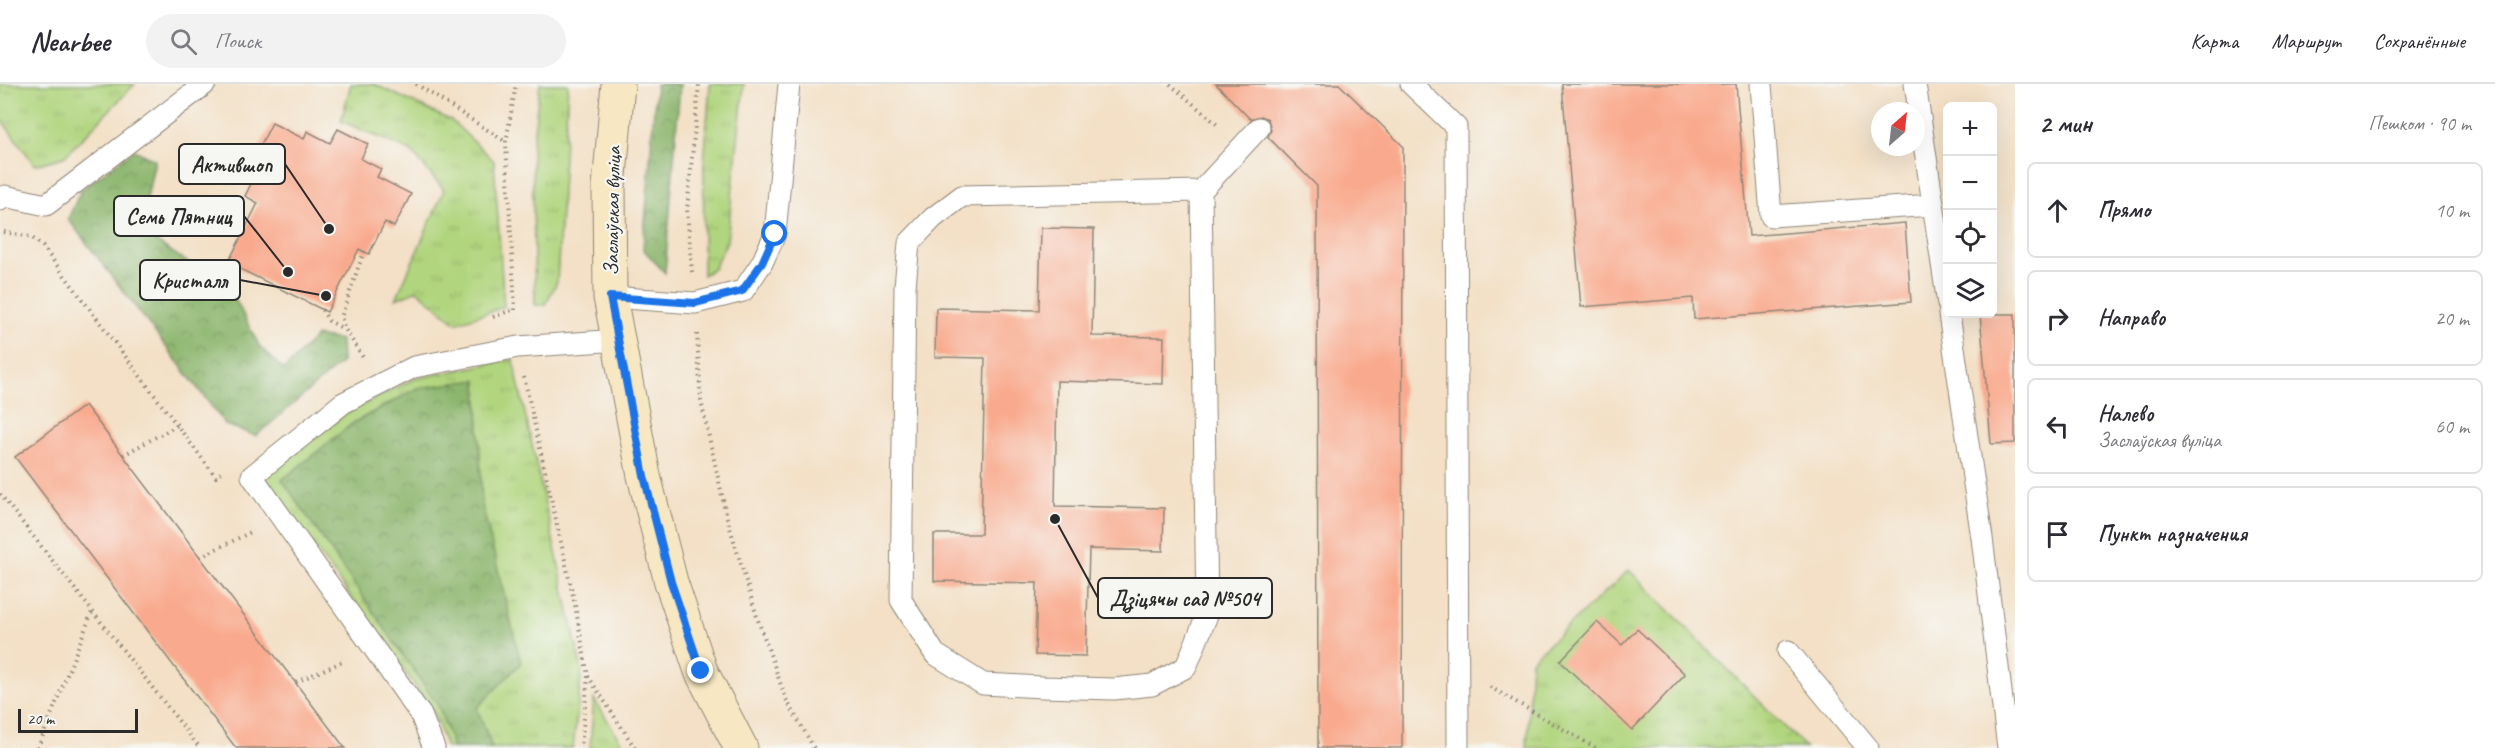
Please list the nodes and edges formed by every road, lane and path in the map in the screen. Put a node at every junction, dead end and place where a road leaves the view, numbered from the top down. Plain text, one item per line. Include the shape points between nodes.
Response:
1 (205, 84) edge
2 (416, 84) edge
3 (516, 84) edge
4 (618, 84) edge
5 (699, 84) edge
6 (789, 84) edge
7 (1170, 84) edge
8 (1411, 84) edge
9 (1761, 84) edge
10 (1915, 84) edge
11 (1259, 128) dead end
12 (506, 142) junction
13 (1242, 146) junction
14 (1201, 191) junction
15 (0, 200) edge
16 (1933, 206) junction
17 (0, 231) edge
18 (364, 251) dead end
19 (1943, 276) edge
20 (610, 297) junction
21 (695, 303) junction
22 (515, 309) junction
23 (322, 310) dead end
24 (1950, 318) edge
25 (484, 321) dead end
26 (345, 329) junction
27 (619, 340) junction
28 (518, 347) junction
29 (369, 368) dead end
30 (178, 425) junction
31 (123, 455) dead end
32 (224, 470) dead end
33 (0, 494) edge
34 (254, 531) dead end
35 (200, 557) dead end
36 (92, 612) junction
37 (1788, 651) dead end
38 (346, 660) dead end
39 (1458, 669) junction
40 (588, 676) junction
41 (296, 682) dead end
42 (38, 748) edge
43 (200, 748) edge
44 (434, 748) edge
45 (581, 748) edge
46 (635, 748) edge
47 (741, 748) edge
48 (814, 748) edge
49 (1458, 748) edge
50 (1596, 748) edge
51 (1868, 748) edge
52 (2008, 748) edge

1 - 15 lane via 46,205 5,196
2 - 12 path
3 - 12 path
4 - 20 main road, Заслаўская вуліца via 609,187
5 - 21 path via 687,210
6 - 21 lane via 775,234 762,263 742,291
7 - 13 path
8 - 39 lane via 1456,127
9 - 16 lane via 1771,216
10 - 16 lane
11 - 13 lane
12 - 22 path
13 - 14 lane
14 - 14 lane via 962,195 909,243 905,287 901,600 935,654 983,684 1114,689 1152,685 1186,667 1207,615
16 - 19 lane
17 - 30 path via 31,237 44,246
18 - 26 path via 341,317
20 - 21 lane
20 - 27 main road, Заслаўская вуліца
21 - 48 path via 701,401 727,518 786,699
22 - 25 path
22 - 28 path
23 - 26 path via 329,321
24 - 52 lane
26 - 29 path
27 - 28 lane
27 - 47 main road, Заслаўская вуліца via 644,476 671,582 701,671
28 - 40 path
28 - 44 lane via 414,367 343,403 252,476 421,715
30 - 31 path
30 - 32 path via 216,477
33 - 36 path
34 - 35 path
36 - 42 path
36 - 43 path
37 - 51 lane
38 - 41 path
39 - 49 lane
39 - 50 path
40 - 45 path
40 - 46 path

